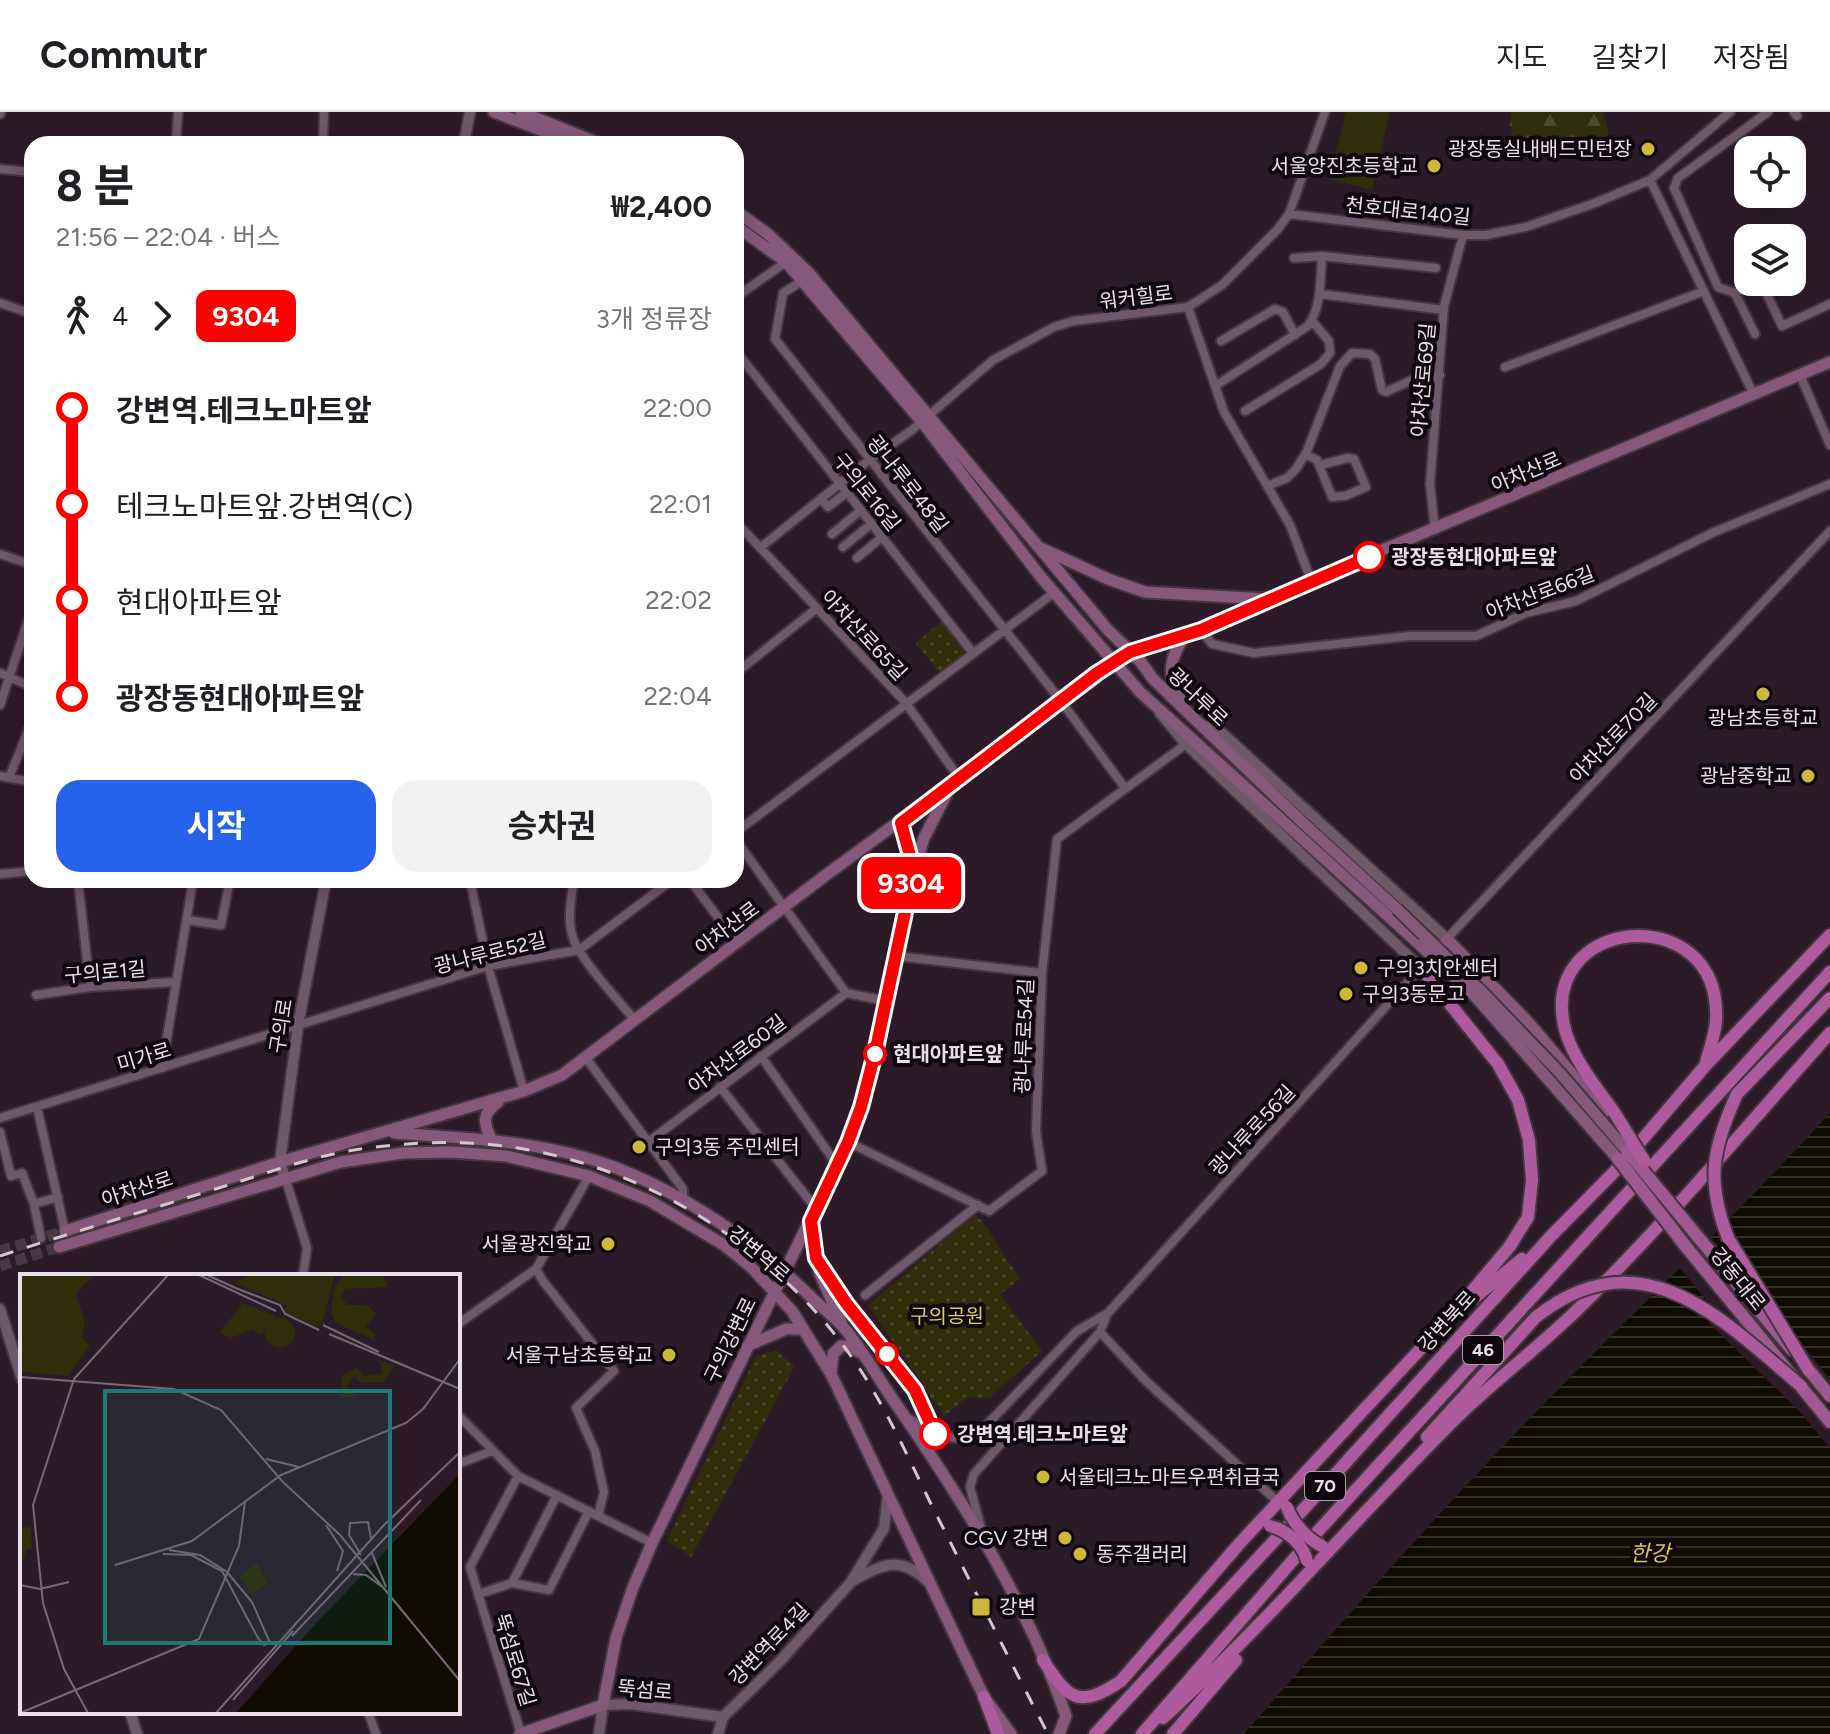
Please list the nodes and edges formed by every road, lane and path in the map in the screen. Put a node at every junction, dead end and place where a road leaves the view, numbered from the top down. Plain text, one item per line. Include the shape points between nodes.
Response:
1 (178, 112) edge
2 (324, 112) edge
3 (470, 112) edge
4 (494, 112) edge
5 (521, 112) edge
6 (1325, 112) edge
7 (1730, 112) edge
8 (1768, 112) edge
9 (176, 136) edge
10 (323, 136) edge
11 (466, 136) edge
12 (556, 136) edge
13 (581, 136) edge
14 (0, 169) edge
15 (24, 171) edge
16 (1650, 180) junction
17 (1289, 214) junction
18 (744, 217) edge
19 (744, 232) edge
20 (1463, 235) junction
21 (1322, 256) junction
22 (1294, 258) dead end
23 (786, 262) junction
24 (1436, 268) dead end
25 (802, 281) junction
26 (744, 291) edge
27 (1704, 291) junction
28 (1734, 293) edge
29 (1320, 294) junction
30 (1736, 296) edge
31 (1767, 296) edge
32 (0, 303) edge
33 (1830, 304) edge
34 (1188, 307) junction
35 (1444, 310) junction
36 (24, 311) edge
37 (1312, 321) junction
38 (1755, 334) dead end
39 (1295, 335) junction
40 (1221, 341) dead end
41 (744, 361) edge
42 (1830, 362) edge
43 (1505, 367) dead end
44 (1440, 375) junction
45 (1800, 375) junction
46 (1215, 386) junction
47 (1754, 395) junction
48 (1245, 411) dead end
49 (925, 419) junction
50 (1830, 445) edge
51 (1305, 454) junction
52 (869, 460) junction
53 (1320, 465) junction
54 (1830, 484) edge
55 (840, 485) junction
56 (1267, 486) junction
57 (846, 493) junction
58 (821, 499) junction
59 (860, 511) junction
60 (871, 524) junction
61 (1435, 530) junction
62 (744, 531) edge
63 (1830, 531) edge
64 (832, 534) dead end
65 (882, 537) junction
66 (1037, 546) junction
67 (843, 547) dead end
68 (760, 548) junction
69 (0, 554) edge
70 (857, 558) dead end
71 (24, 562) edge
72 (1311, 580) junction
73 (1055, 592) junction
74 (1271, 599) junction
75 (817, 608) junction
76 (24, 629) edge
77 (1005, 629) junction
78 (1201, 630) junction
79 (1184, 635) junction
80 (1130, 652) junction
81 (973, 653) junction
82 (1113, 662) junction
83 (744, 667) edge
84 (5, 675) edge
85 (24, 683) edge
86 (1061, 701) junction
87 (906, 703) junction
88 (0, 705) edge
89 (1154, 705) junction
90 (1188, 712) junction
91 (1201, 725) junction
92 (24, 738) edge
93 (1186, 744) junction
94 (5, 777) edge
95 (955, 781) junction
96 (1125, 788) junction
97 (901, 823) junction
98 (744, 826) edge
99 (744, 851) edge
100 (914, 870) junction
101 (24, 872) edge
102 (0, 874) edge
103 (79, 888) edge
104 (192, 888) edge
105 (228, 888) edge
106 (324, 888) edge
107 (472, 888) edge
108 (573, 888) edge
109 (661, 888) edge
110 (696, 888) edge
111 (785, 906) junction
112 (187, 920) junction
113 (1830, 935) edge
114 (1447, 939) junction
115 (737, 943) junction
116 (579, 950) junction
117 (896, 956) junction
118 (488, 966) junction
119 (1422, 969) junction
120 (1830, 972) edge
121 (1042, 973) junction
122 (176, 982) junction
123 (90, 987) junction
124 (846, 993) junction
125 (36, 995) dead end
126 (1830, 998) edge
127 (886, 1001) junction
128 (635, 1020) junction
129 (298, 1025) junction
130 (1830, 1033) edge
131 (761, 1056) junction
132 (586, 1058) junction
133 (1705, 1066) junction
134 (162, 1068) junction
135 (720, 1087) junction
136 (524, 1091) junction
137 (504, 1096) junction
138 (37, 1107) junction
139 (1613, 1116) junction
140 (0, 1118) edge
141 (0, 1132) edge
142 (387, 1132) junction
143 (491, 1139) junction
144 (648, 1142) junction
145 (848, 1142) junction
146 (1622, 1155) junction
147 (280, 1162) junction
148 (341, 1162) junction
149 (1645, 1162) joint
150 (837, 1165) junction
151 (589, 1176) junction
152 (285, 1177) junction
153 (1662, 1193) junction
154 (58, 1197) junction
155 (683, 1200) junction
156 (34, 1204) junction
157 (978, 1205) junction
158 (817, 1210) junction
159 (811, 1221) junction
160 (80, 1226) junction
161 (65, 1231) joint
162 (1552, 1235) junction
163 (41, 1238) dead end
164 (85, 1239) junction
165 (59, 1247) tunnel mouth
166 (536, 1269) junction
167 (785, 1272) junction
168 (303, 1274) edge
169 (775, 1291) junction
170 (865, 1295) dead end
171 (821, 1306) junction
172 (0, 1309) edge
173 (1108, 1313) junction
174 (1452, 1315) junction
175 (460, 1323) edge
176 (800, 1325) junction
177 (845, 1329) junction
178 (1100, 1332) junction
179 (746, 1347) junction
180 (860, 1352) junction
181 (1809, 1371) junction
182 (20, 1373) edge
183 (831, 1374) junction
184 (1801, 1386) junction
185 (1830, 1396) edge
186 (460, 1417) edge
187 (905, 1417) junction
188 (1830, 1422) edge
189 (492, 1451) junction
190 (460, 1463) edge
191 (518, 1476) junction
192 (888, 1492) junction
193 (557, 1495) junction
194 (1283, 1504) junction
195 (1369, 1508) junction
196 (593, 1513) junction
197 (1255, 1528) junction
198 (652, 1543) junction
199 (985, 1543) junction
200 (1336, 1546) junction
201 (470, 1567) junction
202 (460, 1571) edge
203 (1303, 1581) junction
204 (851, 1582) junction
205 (512, 1583) junction
206 (933, 1586) junction
207 (479, 1594) junction
208 (1275, 1610) junction
209 (1043, 1660) junction
210 (1121, 1681) junction
211 (984, 1697) junction
212 (603, 1705) junction
213 (131, 1714) edge
214 (369, 1714) edge
215 (723, 1717) junction
216 (1111, 1717) junction
217 (137, 1734) edge
218 (376, 1734) edge
219 (520, 1734) edge
220 (599, 1734) edge
221 (718, 1734) edge
222 (998, 1734) edge
223 (1011, 1734) edge
224 (1059, 1734) edge
225 (1095, 1734) edge
226 (1144, 1734) edge
227 (1173, 1734) edge

1 - 9 street
2 - 10 street
3 - 11 street
4 - 12 main road
5 - 13 main road
6 - 17 street, 워커힐로
7 - 16 street, 천호대로140길
8 - 28 street via 1678,178 1674,188 1718,287
14 - 15 street
16 - 20 street, 천호대로140길 via 1526,227
16 - 27 street
17 - 20 street, 천호대로140길
17 - 34 street, 워커힐로 via 1222,285
18 - 49 main road, 광나루로 via 809,273
19 - 23 main road, 광나루로
20 - 35 street, 아차산로69길
21 - 22 street
21 - 24 street
21 - 29 street
23 - 25 main road, 광나루로
23 - 26 street
25 - 49 main road, 광나루로
25 - 52 street, 광나루로48길 via 783,293 775,339
27 - 43 street
27 - 47 street
29 - 35 street
29 - 37 street
30 - 38 street
31 - 33 street via 1782,326
32 - 36 street
34 - 46 street
34 - 49 street, 워커힐로 via 1054,327 993,360
35 - 44 street, 아차산로69길
37 - 39 street
37 - 48 street via 1329,341 1330,353 1321,364
39 - 40 street via 1283,312 1275,309
39 - 46 street
41 - 55 street, 구의로16길
42 - 45 main road, 아차산로
44 - 51 street via 1426,375 1386,392 1375,359 1352,353 1340,366
44 - 61 street, 아차산로69길 via 1430,484
45 - 47 main road, 아차산로
45 - 50 street
46 - 56 street via 1224,412
47 - 61 main road, 아차산로
49 - 52 street, 워커힐로
49 - 66 main road, 광나루로
49 - 73 main road, 광나루로
51 - 53 street
51 - 56 street via 1287,478
52 - 55 street, 워커힐로
52 - 77 street, 광나루로48길
53 - 53 street via 1332,497 1366,487 1354,459
54 - 78 street, 아차산로66길 via 1712,533 1576,601 1526,613 1476,636 1410,636 1254,653 1212,644
55 - 57 street, 구의로16길
55 - 58 street, 워커힐로
56 - 72 street via 1290,525
57 - 58 street via 828,507
57 - 59 street, 구의로16길
58 - 68 street, 워커힐로
59 - 60 street, 구의로16길
59 - 64 street
60 - 65 street, 구의로16길
60 - 67 street
61 - 72 main road, 아차산로
62 - 68 street, 아차산로65길
63 - 114 street, 아차산로70길
65 - 70 street
65 - 81 street, 구의로16길
66 - 74 main road via 1145,592
66 - 80 main road, 광나루로
68 - 75 street, 아차산로65길
69 - 71 street
72 - 74 main road, 아차산로
73 - 77 street
73 - 82 main road, 광나루로
74 - 78 main road, 아차산로
75 - 83 street
75 - 87 street, 아차산로65길
76 - 84 street
77 - 81 street
77 - 86 street, 광나루로48길
78 - 79 main road, 아차산로
79 - 80 main road, 아차산로
79 - 90 main road via 1170,668
80 - 82 main road, 아차산로
80 - 90 main road, 광나루로
81 - 87 street
82 - 86 main road, 아차산로
82 - 89 main road, 광나루로
84 - 85 street
84 - 88 street
86 - 95 main road, 아차산로
86 - 96 street
87 - 95 street, 아차산로65길
87 - 98 street
89 - 93 street
89 - 146 main road, 광나루로, bridge via 1475,996
90 - 91 main road, 광나루로
91 - 114 street via 1222,733
91 - 146 main road, 광나루로, bridge via 1483,993 1560,1073
92 - 94 street
93 - 96 street, 광나루로54길
93 - 119 street
95 - 97 main road, 아차산로
95 - 100 main road via 924,838
96 - 121 street, 광나루로54길 via 1057,839
97 - 100 main road, 구의강변로
97 - 111 main road, 아차산로
99 - 111 street
100 - 117 main road, 구의강변로
101 - 102 street
103 - 123 street
104 - 112 street
105 - 112 street via 221,925
106 - 129 street, 구의로
107 - 118 street
108 - 116 street via 572,935
109 - 116 street, 광나루로52길
110 - 115 street
111 - 115 main road, 아차산로
111 - 124 street
112 - 122 street
113 - 133 highway, 강변북로 / 70
114 - 119 street, 아차산로70길
114 - 139 main road
115 - 128 main road, 아차산로
116 - 118 street, 광나루로52길
116 - 128 street
117 - 121 street
117 - 127 main road, 구의강변로
118 - 129 street, 광나루로52길
118 - 136 street
119 - 173 street, 광나루로56길
119 - 174 highway via 1498,1064 1518,1100 1529,1140 1528,1217
120 - 226 highway, 46 via 1320,1529
121 - 157 street, 광나루로54길 via 1036,1131 1042,1171 989,1211
122 - 123 street, 구의로1길
122 - 134 street
123 - 125 street, 구의로1길
124 - 127 street
124 - 131 street, 아차산로60길
126 - 181 highway, bridge via 1737,1094 1721,1129 1714,1163 1720,1219 1728,1238
127 - 145 main road, 구의강변로
128 - 132 main road, 아차산로
129 - 134 street, 미가로
129 - 147 street, 구의로
130 - 195 highway via 1576,1310 1449,1425
131 - 135 street, 아차산로60길
131 - 150 street
132 - 136 main road, 아차산로
132 - 144 street
133 - 139 highway via 1716,1022 1714,996 1689,952 1652,935 1597,944 1577,962 1565,984 1563,1008 1566,1034
133 - 162 highway, 강변북로 / 70
134 - 138 street, 미가로
135 - 144 street, 아차산로60길
135 - 158 street
136 - 137 main road, 아차산로
137 - 142 main road, 아차산로
137 - 143 main road via 486,1111
138 - 140 street, 미가로
138 - 154 street, 아차산로
139 - 149 highway, bridge
141 - 156 street via 11,1176 22,1173
142 - 143 main road, 강변역로
142 - 147 main road, 아차산로
142 - 148 main road, 아차산로
143 - 155 main road, 강변역로 via 581,1156
144 - 155 street via 683,1189
145 - 150 main road, 구의강변로
145 - 157 street
146 - 153 main road, 강동대로, bridge
146 - 184 main road, 강동대로, bridge
147 - 152 street, 구의로
147 - 160 main road, 아차산로
148 - 151 main road, 강변역로 via 451,1152 506,1156
148 - 152 main road, 강변역로
149 - 153 main road, bridge
150 - 158 main road, 구의강변로
151 - 166 street
151 - 169 main road, 강변역로 via 689,1223
152 - 164 main road, 아차산로
152 - 168 street via 307,1248
153 - 181 main road, 강동대로, bridge
154 - 156 street
154 - 161 street, 아차산로
155 - 167 main road, 강변역로
156 - 163 street
157 - 170 street
158 - 159 main road, 구의강변로
159 - 167 main road, 구의강변로
159 - 177 main road via 819,1272
160 - 161 main road, 아차산로
160 - 164 main road
162 - 174 highway
162 - 216 highway, 강변북로 / 70
164 - 165 main road, 아차산로
166 - 175 street
166 - 196 street via 614,1371 576,1408 595,1451 604,1492
167 - 169 main road, 구의강변로
167 - 171 main road, 강변역로
169 - 176 main road, 강변역로
169 - 179 main road, 구의강변로
171 - 176 main road via 810,1302 799,1310
171 - 177 main road, 강변역로
172 - 182 street
173 - 178 street, 광나루로56길
173 - 187 street, 광나루로56길 via 1077,1331 974,1438 935,1434
174 - 194 highway via 1289,1490
176 - 179 main road
176 - 183 main road, 강변역로
177 - 180 main road, 강변역로
178 - 194 street via 1146,1381
178 - 199 street, 광나루로56길 via 974,1474 971,1496
179 - 198 main road, 구의강변로
180 - 183 main road via 841,1346 833,1354
180 - 187 main road, 강변역로
181 - 185 main road, 강동대로
183 - 192 main road, 강변역로
184 - 188 main road, 강동대로
184 - 195 highway, bridge via 1699,1304 1657,1286 1621,1283 1593,1288 1559,1300 1536,1317
186 - 189 street
187 - 199 main road, 강변역로
189 - 190 street
189 - 191 street
191 - 193 street
191 - 201 street
192 - 204 street, 강변역로4길 via 884,1528
192 - 206 main road, 강변역로
193 - 196 street
193 - 205 street
194 - 197 highway
194 - 200 highway, bridge via 1314,1542
195 - 200 highway
196 - 198 street
196 - 205 street, 뚝섬로67길 via 549,1590
197 - 203 highway, bridge via 1279,1528 1300,1545 1307,1561
197 - 210 highway
198 - 212 main road, 구의강변로 via 616,1638
199 - 209 main road, 강변역로
200 - 203 highway
201 - 202 street
201 - 207 street, 뚝섬로67길
203 - 208 highway
204 - 206 street, 강변역로4길 via 878,1567 905,1565
204 - 215 street, 강변역로4길
205 - 207 street, 뚝섬로67길
206 - 211 main road, 강변역로
207 - 219 street, 뚝섬로67길
208 - 226 highway
208 - 227 highway
209 - 210 highway via 1059,1684 1076,1696 1100,1695
209 - 224 main road, 강변역로 via 1066,1716
210 - 216 highway
211 - 222 highway
211 - 223 main road, 강변역로
212 - 215 street, 뚝섬로
212 - 219 main road, 뚝섬로
212 - 220 street, 구의강변로
213 - 217 street
214 - 218 street
215 - 221 street, 강변역로4길
216 - 225 highway, 강변북로 / 70

